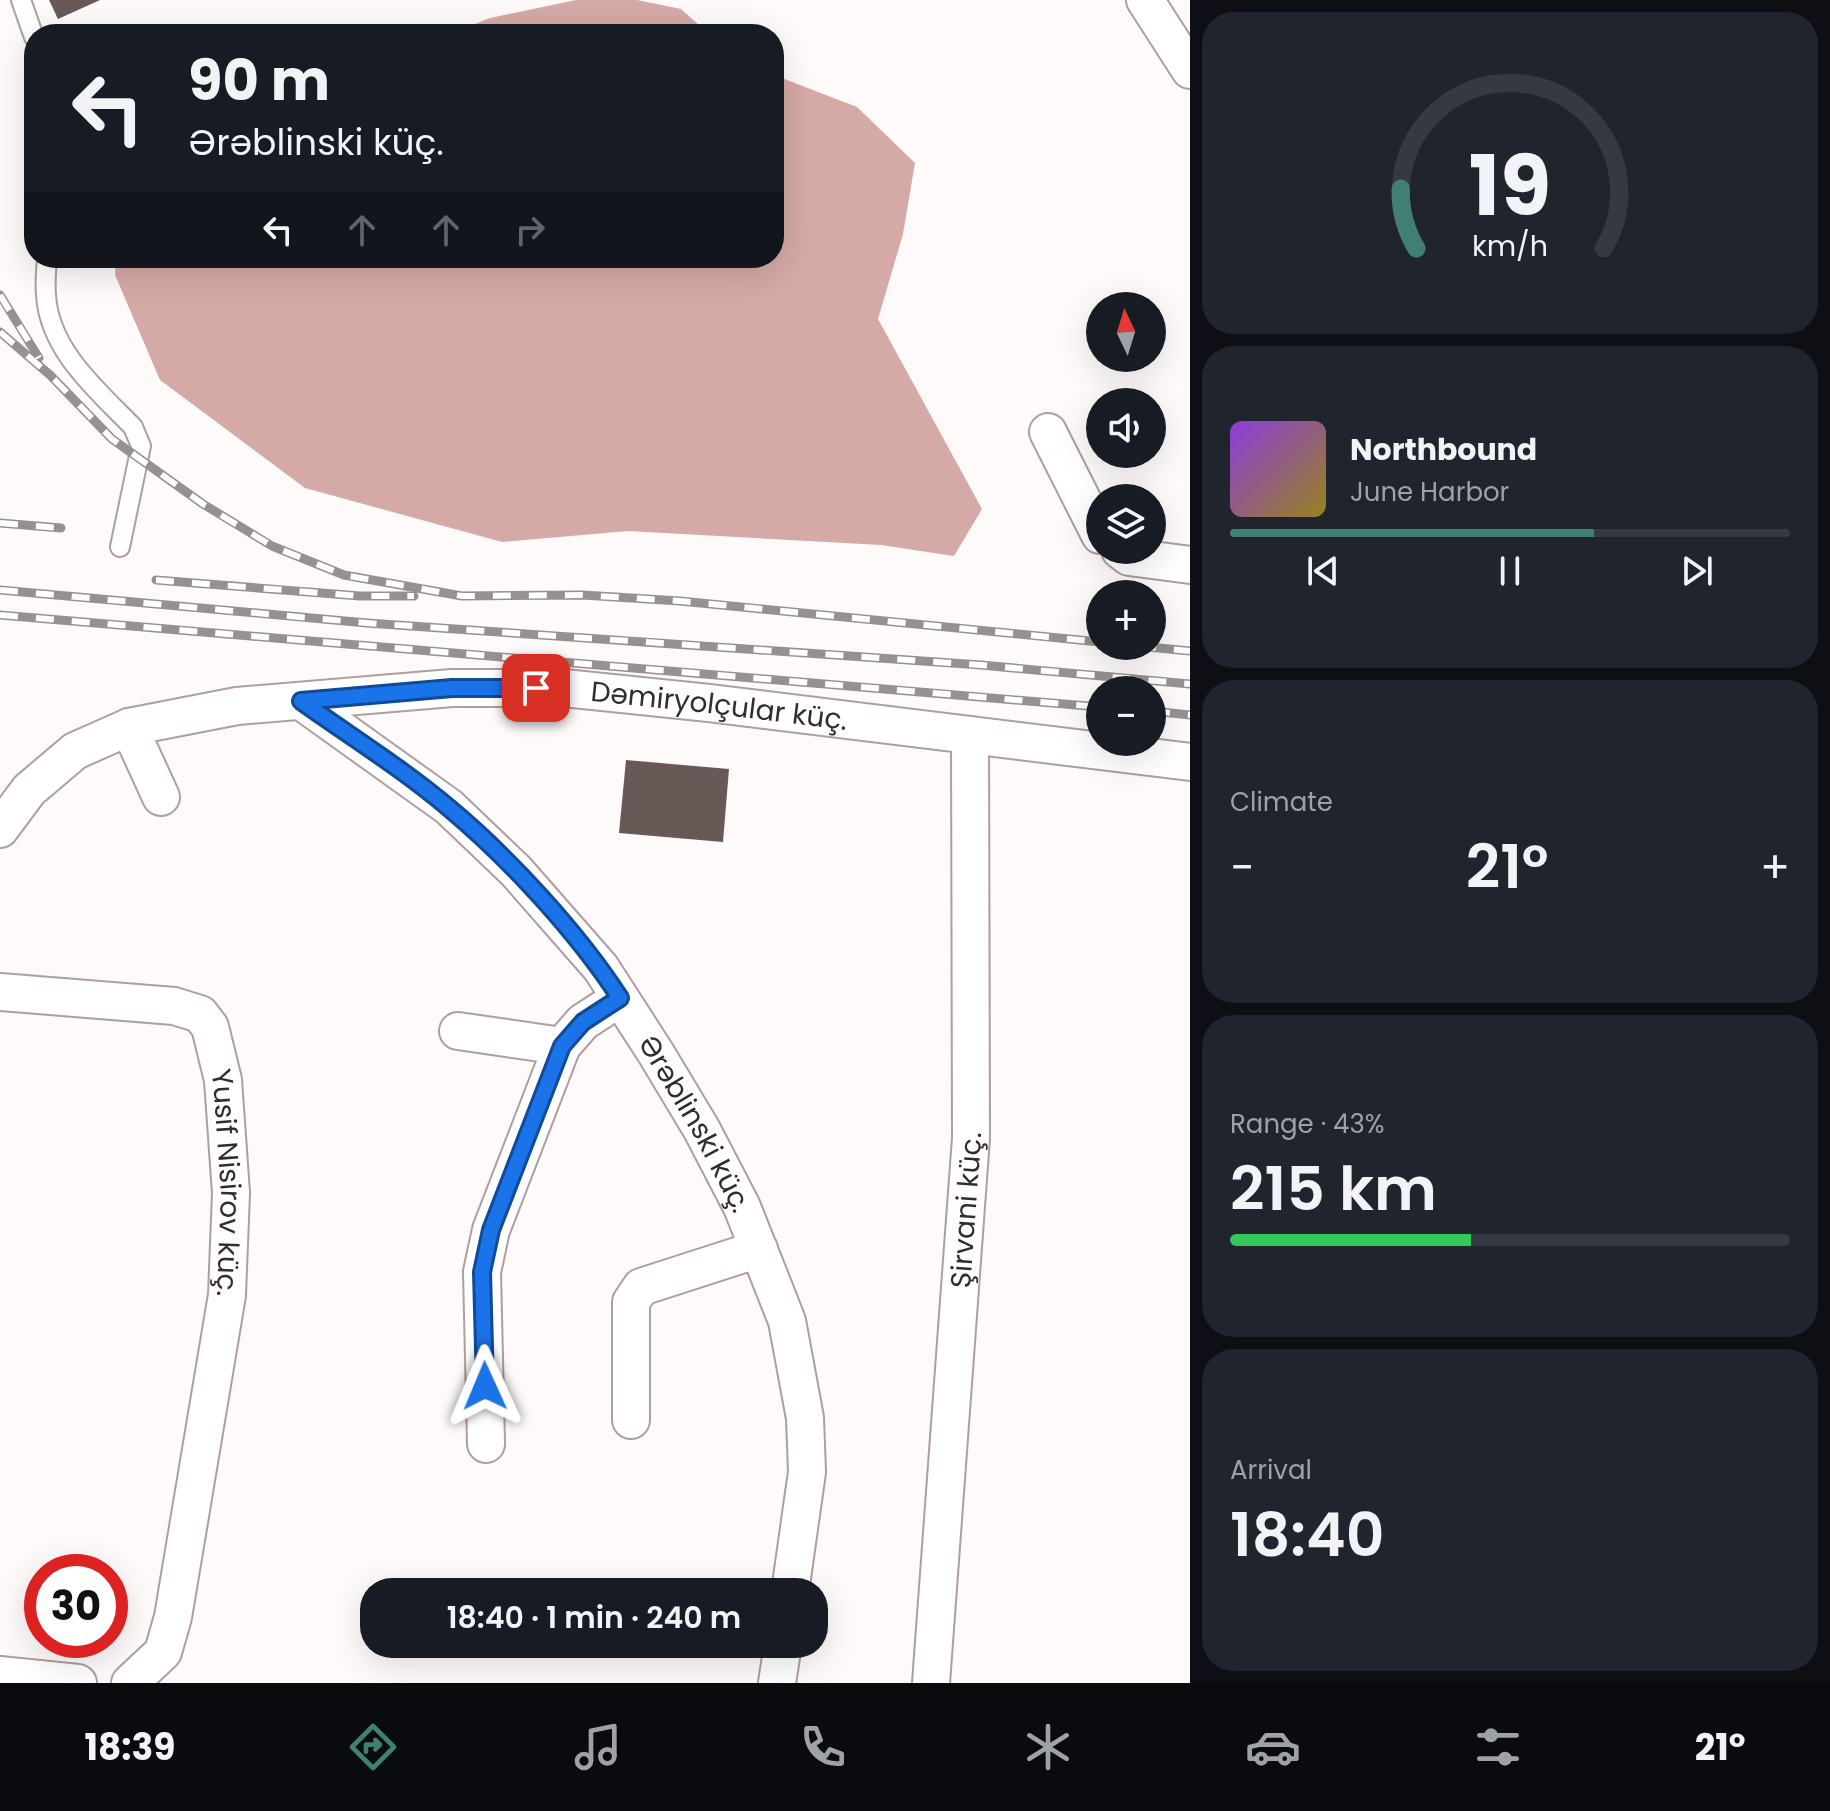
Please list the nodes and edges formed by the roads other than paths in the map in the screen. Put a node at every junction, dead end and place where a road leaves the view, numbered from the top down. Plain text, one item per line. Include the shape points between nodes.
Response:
1 (21, 0) edge
2 (1145, 0) edge
3 (29, 24) edge
4 (1190, 70) edge
5 (46, 268) edge
6 (1048, 432) dead end
7 (1086, 507) edge
8 (120, 547) dead end
9 (1166, 562) edge
10 (1190, 565) edge
11 (301, 701) junction
12 (129, 727) junction
13 (970, 735) junction
14 (1190, 762) edge
15 (161, 797) dead end
16 (0, 829) edge
17 (0, 992) edge
18 (620, 998) junction
19 (458, 1031) dead end
20 (562, 1046) junction
21 (759, 1249) junction
22 (631, 1420) dead end
23 (486, 1444) dead end
24 (792, 1578) edge
25 (781, 1658) edge
26 (0, 1675) edge
27 (78, 1683) edge
28 (130, 1683) edge
29 (777, 1683) edge
30 (931, 1683) edge

1 - 3 lane
2 - 4 street
5 - 8 lane via 45,297 53,329 76,368 139,437
6 - 7 street
9 - 10 street
11 - 12 street, Dəmiryolçular küç. via 237,706
11 - 13 street, Dəmiryolçular küç. via 452,688 564,688
11 - 18 street, Ərəblinski küç. via 449,807 516,871 601,968
12 - 15 street
12 - 16 street, Dəmiryolçular küç. via 75,751 29,790
13 - 14 street, Dəmiryolçular küç.
13 - 30 street, Şirvani küç. via 971,1138
17 - 28 street, Yusif Nisirov küç. via 174,1006 200,1014 210,1027 223,1080 231,1193 227,1295 173,1617 163,1652
18 - 20 street via 583,1022
18 - 21 street, Ərəblinski küç. via 702,1130
19 - 20 street
20 - 23 street via 491,1230 482,1272
21 - 22 street via 641,1287 631,1302
21 - 24 street, Ərəblinski küç. via 787,1321 805,1418 807,1472
25 - 29 street
26 - 27 street

